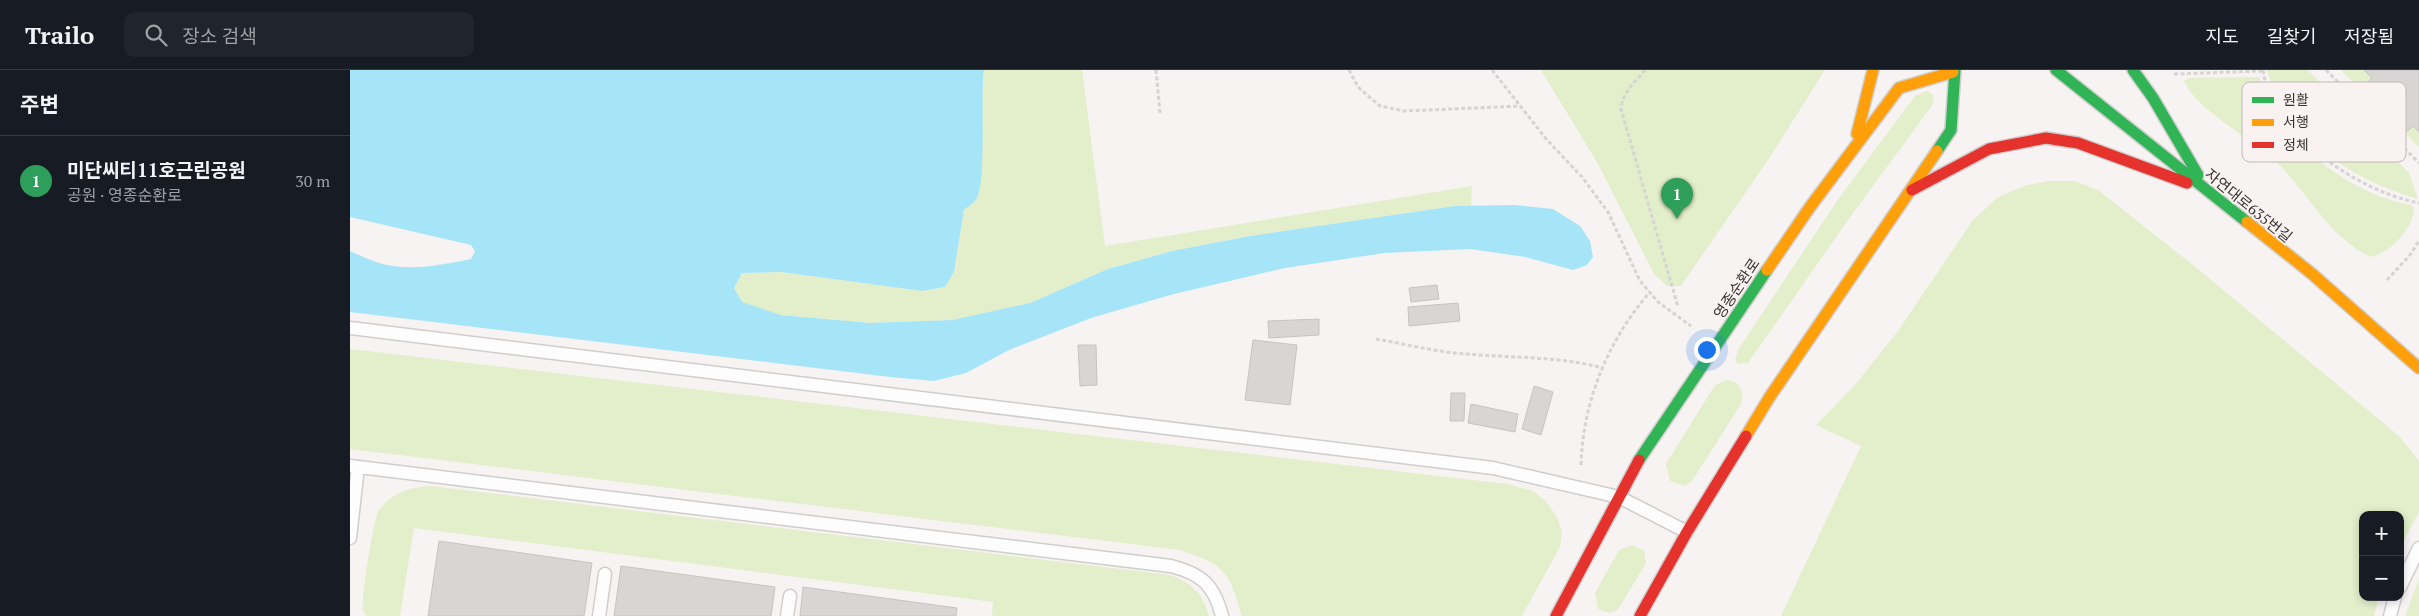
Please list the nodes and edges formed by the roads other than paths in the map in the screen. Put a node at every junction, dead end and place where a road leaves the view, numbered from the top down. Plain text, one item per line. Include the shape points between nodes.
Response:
1 (1873, 70) edge
2 (2056, 70) edge
3 (2132, 70) edge
4 (1954, 71) edge
5 (1853, 150) junction
6 (2207, 190) junction
7 (1908, 192) junction
8 (350, 328) edge
9 (2419, 368) edge
10 (354, 467) edge
11 (1619, 497) junction
12 (1687, 532) junction
13 (350, 538) edge
14 (2419, 548) edge
15 (604, 574) dead end
16 (2404, 579) edge
17 (790, 596) dead end
18 (2394, 601) edge
19 (599, 616) edge
20 (787, 616) edge
21 (1222, 616) edge
22 (1556, 616) edge
23 (1640, 616) edge
24 (2390, 616) edge

1 - 5 main road
2 - 6 main road, 자연대로635번길
3 - 6 main road via 2153,98
4 - 5 main road, 영종순환로 via 1899,88
4 - 7 main road, 영종순환로 via 1951,130
5 - 11 main road, 영종순환로 via 1810,207 1646,446
6 - 7 main road via 2078,143 2046,138 1989,149
6 - 9 main road, 자연대로635번길 via 2310,273
7 - 12 main road, 영종순환로 via 1769,398
8 - 11 lane via 1493,468
10 - 13 lane
10 - 21 lane via 1172,566 1190,571 1205,582 1217,596
11 - 12 lane
11 - 22 main road, 영종순환로
12 - 23 main road, 영종순환로
14 - 16 lane
15 - 19 lane
17 - 20 lane
18 - 24 lane

